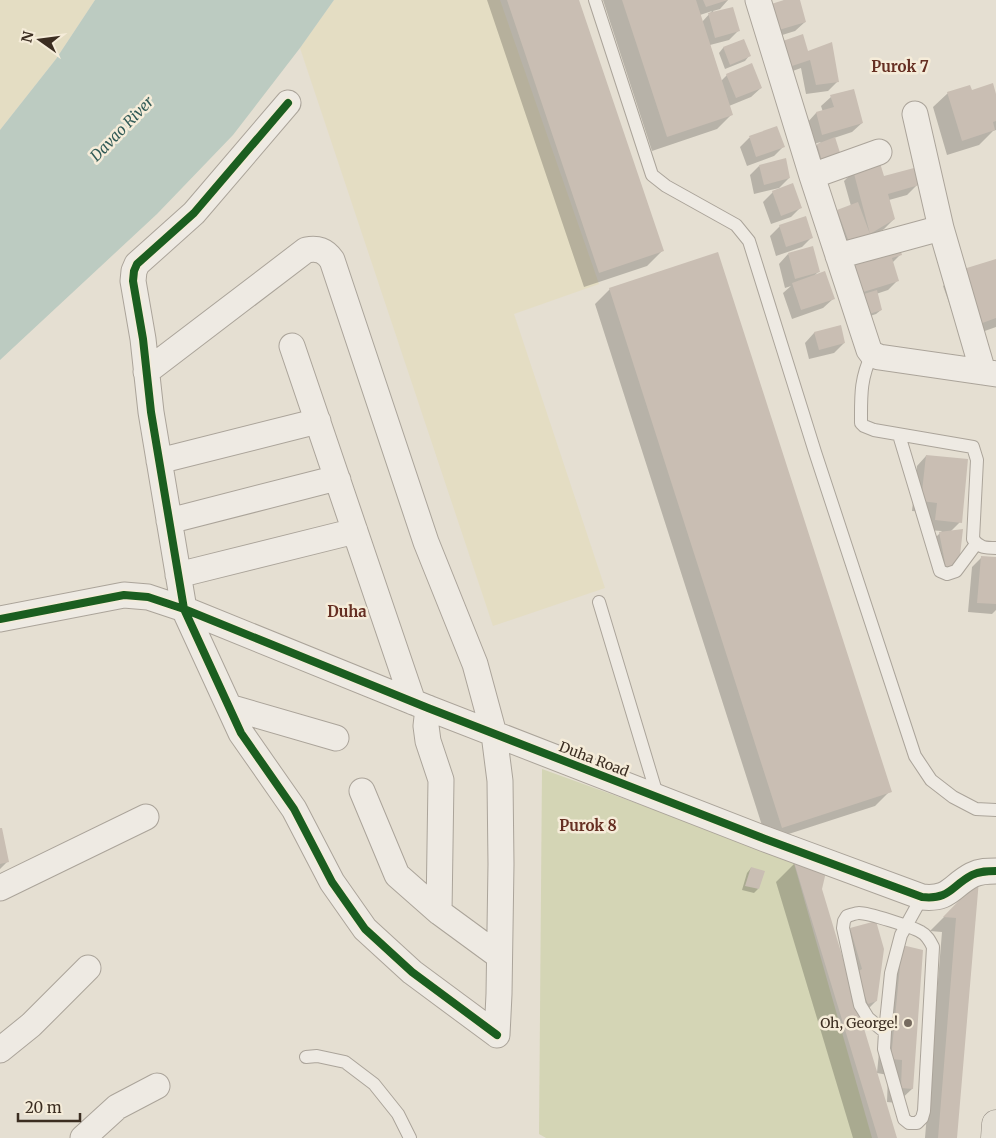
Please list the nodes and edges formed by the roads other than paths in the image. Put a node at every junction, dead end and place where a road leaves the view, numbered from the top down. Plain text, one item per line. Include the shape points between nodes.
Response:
1 (595, 0) edge
2 (758, 0) edge
3 (288, 104) dead end
4 (915, 114) dead end
5 (879, 152) dead end
6 (812, 176) junction
7 (941, 228) junction
8 (838, 256) junction
9 (292, 346) dead end
10 (872, 354) junction
11 (146, 372) junction
12 (990, 373) edge
13 (318, 421) junction
14 (899, 435) junction
15 (159, 461) junction
16 (338, 480) junction
17 (169, 521) junction
18 (355, 530) junction
19 (976, 544) junction
20 (996, 548) edge
21 (178, 576) junction
22 (599, 602) dead end
23 (184, 609) junction
24 (0, 619) edge
25 (420, 705) junction
26 (229, 707) junction
27 (494, 734) junction
28 (336, 738) dead end
29 (362, 791) dead end
30 (658, 798) junction
31 (996, 810) edge
32 (146, 817) dead end
33 (996, 871) edge
34 (0, 888) edge
35 (922, 897) junction
36 (439, 912) junction
37 (906, 925) junction
38 (499, 956) junction
39 (88, 968) dead end
40 (884, 1032) junction
41 (0, 1050) edge
42 (306, 1057) dead end
43 (156, 1086) dead end
44 (996, 1124) edge
45 (83, 1138) edge
46 (410, 1138) edge
47 (995, 1138) edge

1 - 31 lane via 652,175 736,225 749,241 915,756 931,780 952,797 976,809
2 - 6 street
3 - 11 street via 194,212 137,264 133,281
4 - 7 street
5 - 6 street
6 - 8 street
7 - 8 street
7 - 12 street
8 - 10 street
9 - 13 street
10 - 12 street
10 - 14 lane via 864,370 861,423 874,430
11 - 15 street
11 - 27 street via 306,250 314,248 328,254 426,542 475,664
13 - 15 street
13 - 16 street
14 - 19 lane via 973,447 977,460 972,539
14 - 19 lane via 940,571 947,574 956,571
15 - 17 street
16 - 17 street
16 - 18 street
17 - 21 street
18 - 21 street
18 - 25 street
19 - 20 lane
21 - 23 street
22 - 30 lane
23 - 24 street, Duha Road via 148,597 124,596
23 - 25 street, Duha Road
23 - 26 street
25 - 27 street, Duha Road
25 - 36 street via 441,780
26 - 28 street
26 - 38 street via 241,733 294,809 332,882 364,929 412,972 497,1035
27 - 30 street, Duha Road
27 - 38 street via 500,781
29 - 36 street via 397,876
30 - 35 street, Duha Road
32 - 34 street
33 - 35 street, Duha Road via 972,875 944,896
35 - 37 lane
36 - 38 street
37 - 40 lane via 891,973
37 - 40 lane via 859,913 847,916 844,921 860,1005 868,1018
37 - 40 lane via 923,932 933,947 924,1111 918,1123 910,1124 904,1119 884,1049
39 - 41 street via 31,1025
42 - 46 lane via 345,1062 374,1084 398,1114
43 - 45 street via 117,1107
44 - 47 main road

